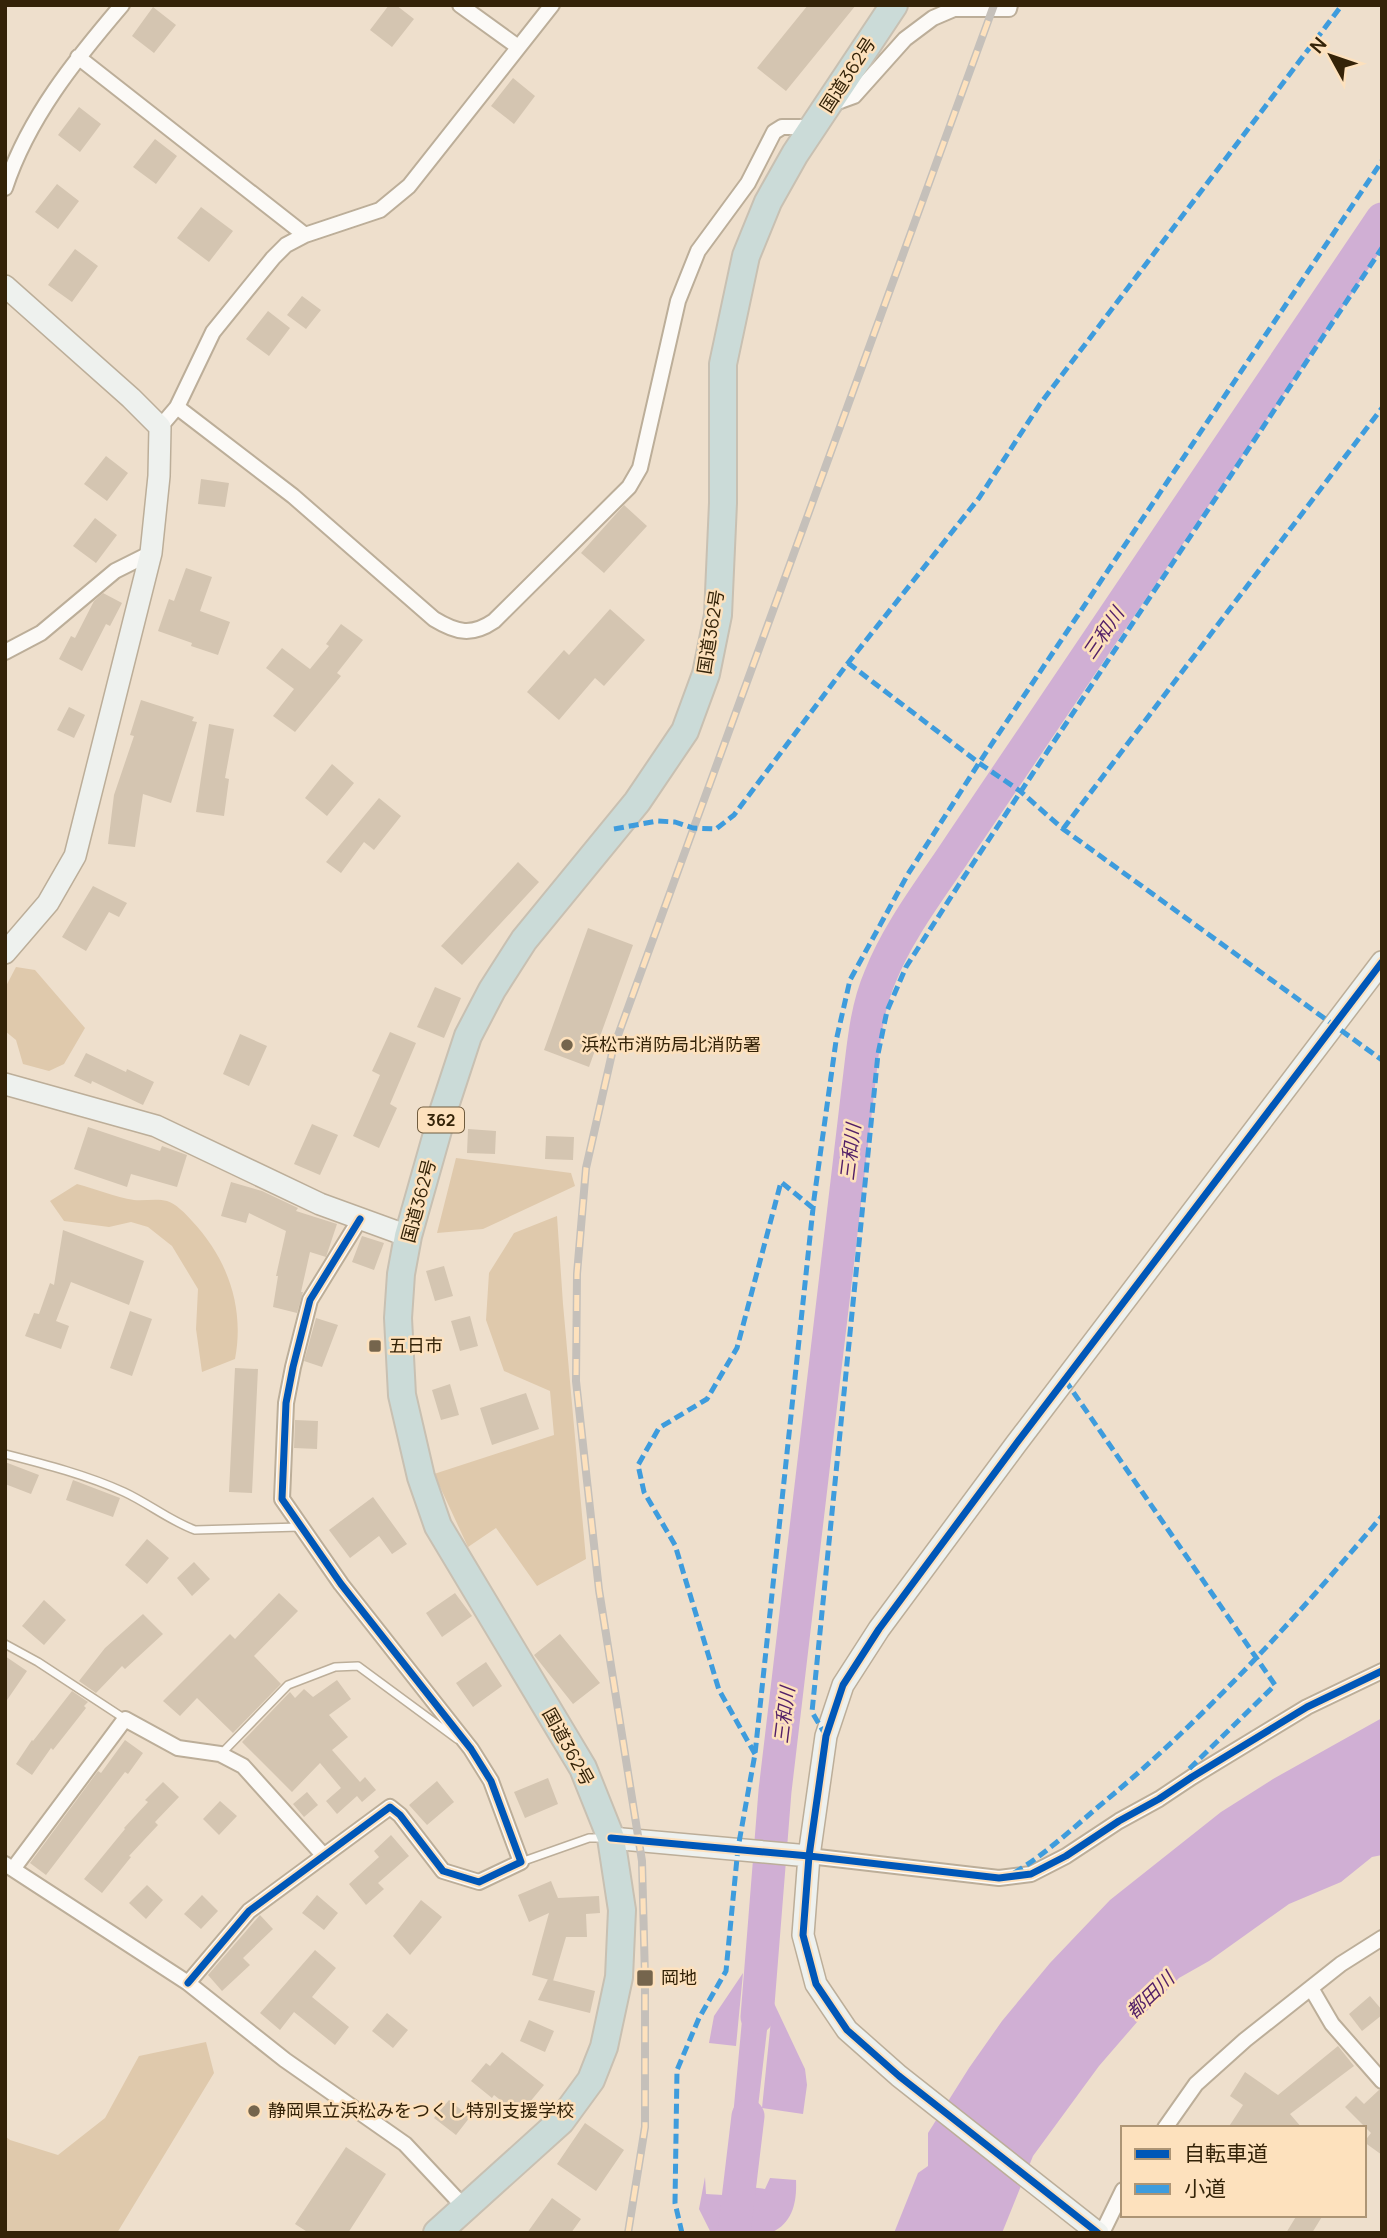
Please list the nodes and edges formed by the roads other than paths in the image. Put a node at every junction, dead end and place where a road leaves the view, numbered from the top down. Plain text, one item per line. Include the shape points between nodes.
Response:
1 (122, 5) edge
2 (460, 5) edge
3 (552, 5) edge
4 (894, 5) edge
5 (1010, 5) edge
6 (518, 47) junction
7 (78, 57) junction
8 (827, 106) junction
9 (811, 131) junction
10 (5, 188) edge
11 (305, 236) junction
12 (5, 286) edge
13 (177, 407) junction
14 (160, 427) junction
15 (151, 553) junction
16 (5, 652) edge
17 (5, 953) edge
18 (1382, 962) edge
19 (5, 1084) edge
20 (360, 1219) junction
21 (408, 1236) junction
22 (5, 1454) edge
23 (300, 1527) junction
24 (5, 1644) edge
25 (1382, 1671) edge
26 (125, 1719) junction
27 (471, 1749) junction
28 (220, 1754) junction
29 (611, 1838) junction
30 (324, 1856) junction
31 (801, 1856) junction
32 (521, 1862) junction
33 (9, 1867) edge
34 (1382, 1938) edge
35 (188, 1983) junction
36 (1311, 1988) junction
37 (1382, 2081) edge
38 (1166, 2126) edge
39 (1121, 2193) edge
40 (465, 2208) junction
41 (443, 2231) edge
42 (1096, 2231) edge

1 - 7 street
2 - 6 street
3 - 6 street
4 - 8 highway, 国道362号 / 362
5 - 8 street via 1009,9 954,9 933,18 905,38 854,96
6 - 11 street via 393,201 380,210
7 - 10 street via 15,159
7 - 11 street
8 - 9 highway, 国道362号 / 362
9 - 13 street via 782,127 774,132 748,183 698,251 678,301 640,468 629,487 481,629 451,629 434,619 293,496
9 - 21 highway, 国道362号 / 362 via 768,202 746,256 723,365 718,615 706,674 685,731 637,802 524,940 492,990 468,1036
11 - 13 street via 273,258 213,332
12 - 14 street
13 - 14 street
14 - 15 street
15 - 16 street via 115,571 41,633
15 - 17 street via 75,856 48,903
18 - 31 street via 879,1629 843,1685 826,1736
19 - 20 street via 156,1126
20 - 21 street
20 - 23 street via 310,1300 293,1367 286,1403 282,1499
21 - 29 highway, 国道362号 / 362 via 398,1318 402,1395 421,1477 438,1526 583,1768
22 - 23 lane via 121,1490 195,1530
23 - 27 street
24 - 26 lane
25 - 31 street via 1307,1707 1031,1874 999,1878
26 - 28 street via 178,1748
26 - 33 street
27 - 28 lane via 358,1666 335,1667 288,1685
27 - 32 street via 491,1781
28 - 30 street via 243,1766
29 - 31 street
29 - 32 lane via 589,1838
29 - 40 highway, 国道362号 / 362 via 622,1910 619,1977 596,2069 561,2121
30 - 32 street via 390,1807 443,1871 479,1882
30 - 35 street via 249,1911
31 - 42 street via 803,1935 816,1984 847,2030
33 - 35 street
34 - 36 street
35 - 40 street via 285,2060 405,2144
36 - 37 street via 1332,2024
36 - 38 street via 1196,2084
39 - 42 street
40 - 41 highway, 国道362号 / 362

